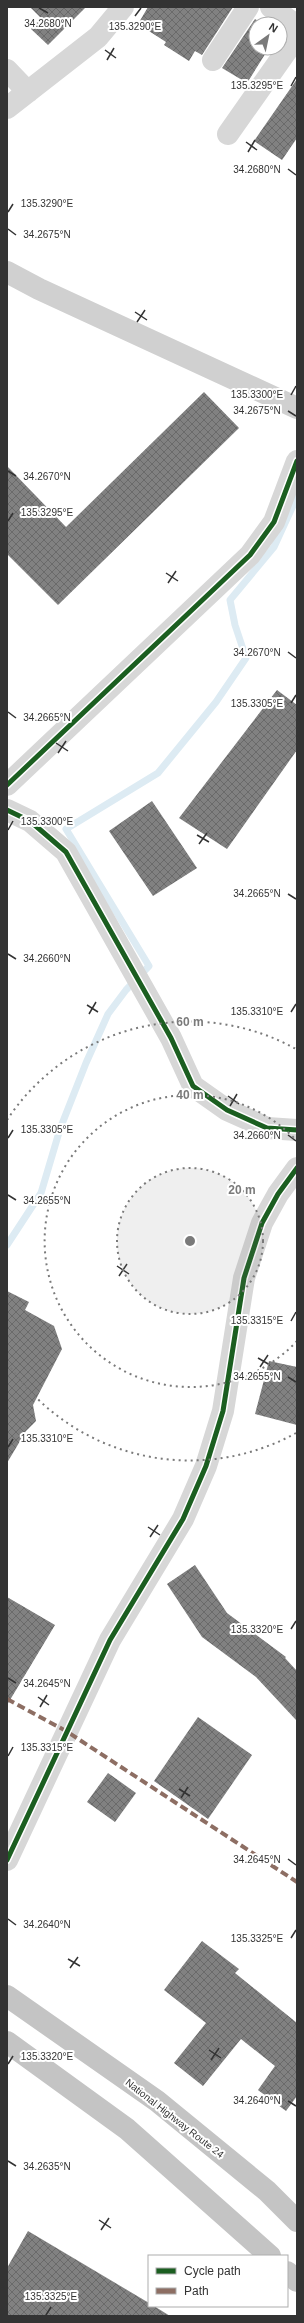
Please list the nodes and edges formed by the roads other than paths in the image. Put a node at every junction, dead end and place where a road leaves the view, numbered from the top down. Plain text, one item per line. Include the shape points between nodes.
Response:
1 (123, 7) edge
2 (248, 7) edge
3 (270, 7) edge
4 (297, 26) edge
5 (297, 36) edge
6 (213, 60) dead end
7 (7, 70) edge
8 (28, 92) junction
9 (7, 108) edge
10 (228, 134) dead end
11 (7, 272) edge
12 (297, 408) edge
13 (297, 461) edge
14 (7, 785) edge
15 (7, 810) edge
16 (297, 1130) edge
17 (297, 1168) edge
18 (7, 1860) edge
19 (7, 1996) edge
20 (7, 2042) edge
21 (297, 2221) edge
22 (269, 2255) edge
23 (288, 2273) edge
24 (297, 2281) edge

1 - 8 street via 98,37
2 - 6 street
3 - 4 street
5 - 10 street
7 - 8 street
8 - 9 street
11 - 12 street
13 - 14 street via 274,522 250,556
15 - 16 street via 30,820 66,852 172,1038 194,1086 227,1110 267,1128
17 - 18 street via 278,1194 262,1223 244,1278 223,1411 206,1466 183,1519 110,1640
19 - 21 highway, National Highway Route 24 via 157,2101 267,2191
20 - 22 highway via 128,2129
23 - 24 highway

